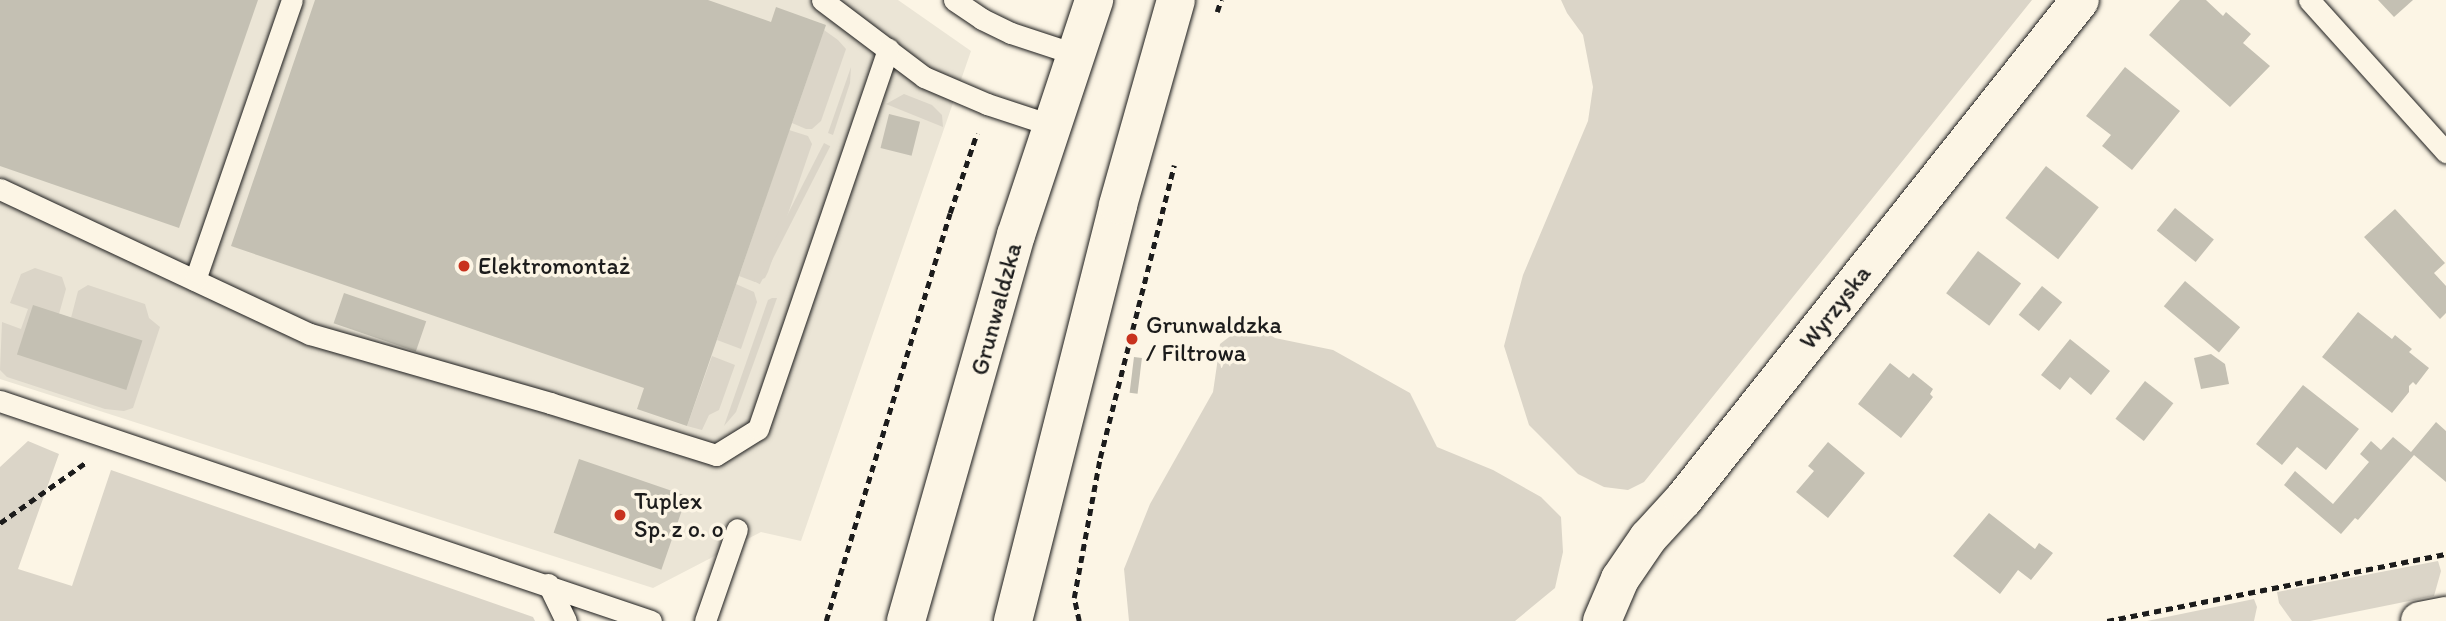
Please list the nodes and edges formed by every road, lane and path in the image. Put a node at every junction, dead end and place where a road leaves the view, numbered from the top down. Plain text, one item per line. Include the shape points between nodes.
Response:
1 (292, 0) edge
2 (822, 0) edge
3 (954, 0) edge
4 (1094, 0) edge
5 (1176, 0) edge
6 (1221, 0) edge
7 (2080, 0) edge
8 (2309, 0) edge
9 (1217, 13) dead end
10 (888, 49) junction
11 (1075, 54) junction
12 (988, 104) junction
13 (1051, 125) junction
14 (2446, 152) edge
15 (1176, 157) dead end
16 (0, 189) edge
17 (195, 280) junction
18 (0, 401) edge
19 (118, 440) junction
20 (0, 523) edge
21 (737, 529) dead end
22 (2446, 554) edge
23 (548, 584) junction
24 (2446, 616) edge
25 (1015, 618) edge
26 (566, 621) edge
27 (651, 621) edge
28 (705, 621) edge
29 (826, 621) edge
30 (906, 621) edge
31 (1080, 621) edge
32 (1602, 621) edge
33 (2107, 621) edge
34 (2420, 621) edge

1 - 17 lane
2 - 10 lane
3 - 11 lane via 1011,33
4 - 11 main road, Grunwaldzka
5 - 25 main road via 1118,205
6 - 9 path
7 - 32 main road, Wyrzyska via 1648,538 1616,588
8 - 14 lane
10 - 12 lane via 924,78
10 - 17 lane via 758,429 716,455 310,334
11 - 13 main road, Grunwaldzka
12 - 13 lane
12 - 29 path via 950,213
13 - 30 main road, Grunwaldzka
15 - 31 path via 1100,458 1074,598
16 - 17 lane
18 - 19 lane
19 - 20 path
19 - 23 lane
21 - 28 lane
22 - 33 path
23 - 26 lane
23 - 27 lane
24 - 34 main road

